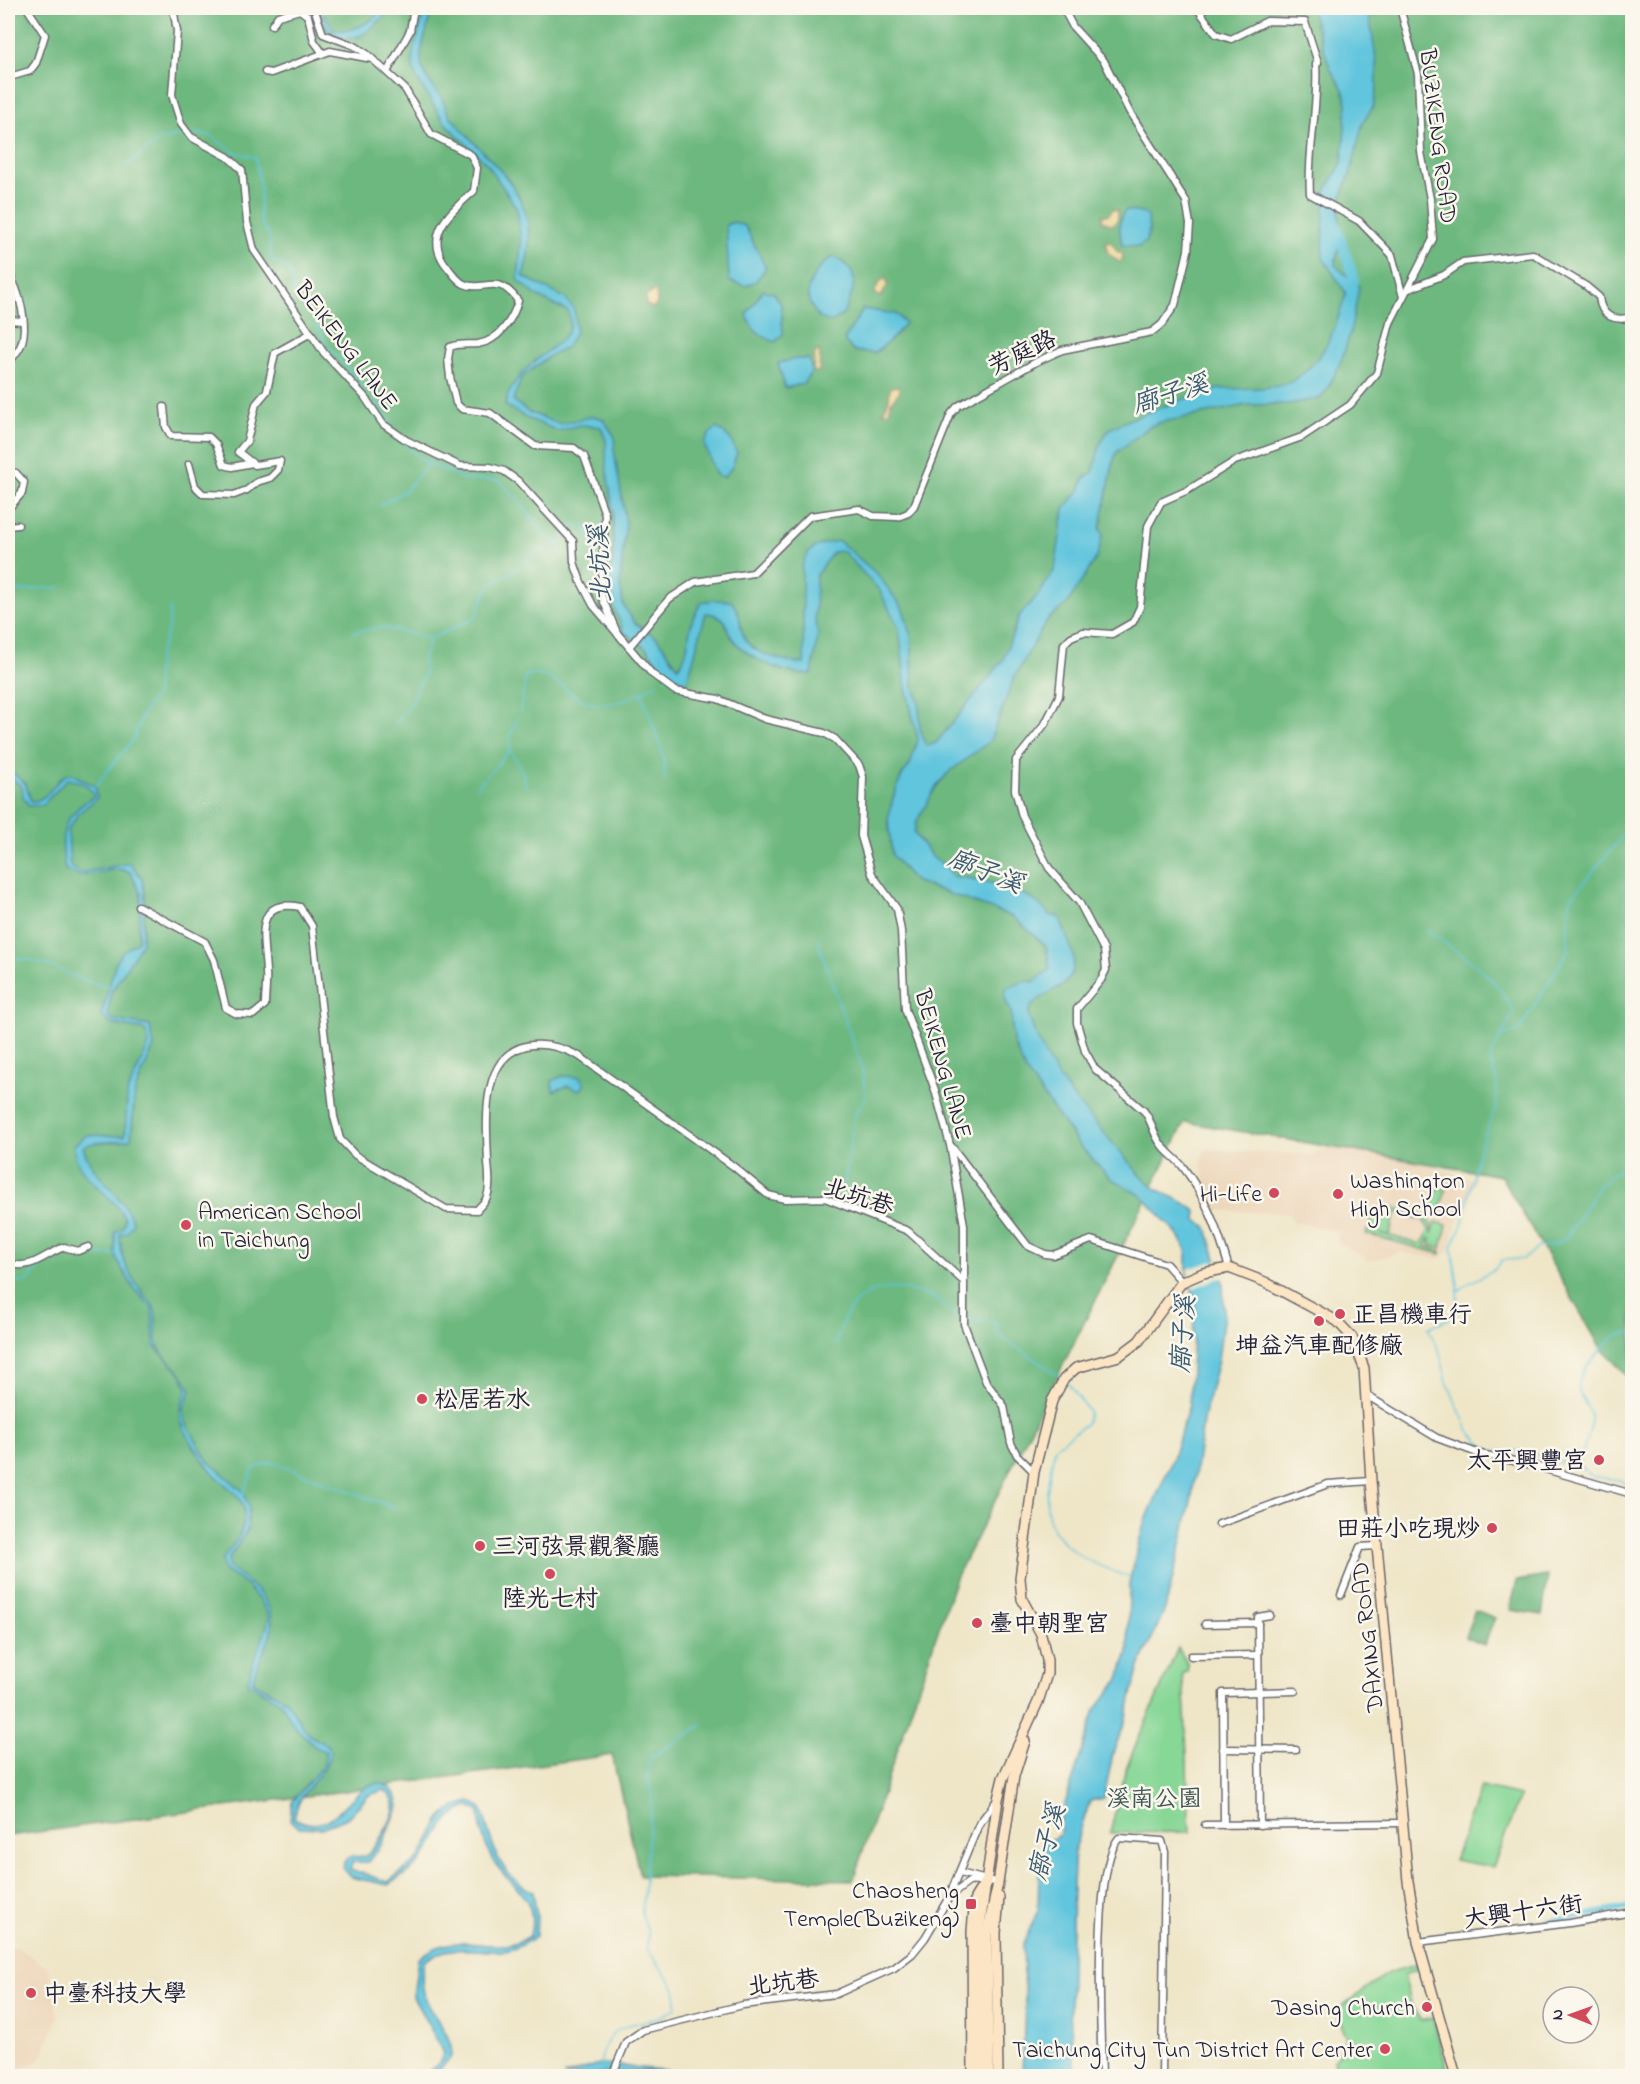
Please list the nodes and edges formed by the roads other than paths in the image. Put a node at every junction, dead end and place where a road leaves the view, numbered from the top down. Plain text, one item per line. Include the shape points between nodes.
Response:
1 (27, 8) edge
2 (173, 8) edge
3 (314, 8) edge
4 (414, 8) edge
5 (1063, 8) edge
6 (1197, 8) edge
7 (1400, 8) edge
8 (299, 9) edge
9 (272, 25) dead end
10 (322, 52) junction
11 (372, 59) junction
12 (265, 72) dead end
13 (387, 72) junction
14 (8, 74) edge
15 (8, 273) edge
16 (1409, 289) junction
17 (1402, 297) junction
18 (1632, 317) edge
19 (8, 320) edge
20 (22, 321) junction
21 (311, 333) junction
22 (8, 364) edge
23 (164, 407) dead end
24 (252, 463) junction
25 (189, 464) dead end
26 (8, 471) edge
27 (8, 509) edge
28 (18, 525) dead end
29 (8, 526) edge
30 (618, 636) junction
31 (628, 647) junction
32 (138, 906) dead end
33 (950, 1145) junction
34 (88, 1247) dead end
35 (8, 1263) edge
36 (1227, 1268) junction
37 (963, 1281) junction
38 (1184, 1281) junction
39 (1366, 1395) junction
40 (1034, 1472) junction
41 (1371, 1481) junction
42 (1632, 1494) edge
43 (1219, 1524) dead end
44 (1377, 1546) junction
45 (1341, 1594) dead end
46 (1270, 1615) dead end
47 (1258, 1623) junction
48 (1204, 1624) dead end
49 (1258, 1655) junction
50 (1191, 1656) dead end
51 (1295, 1691) dead end
52 (1258, 1692) junction
53 (1038, 1702) junction
54 (1223, 1749) junction
55 (1258, 1749) junction
56 (1296, 1750) dead end
57 (998, 1799) junction
58 (1402, 1823) junction
59 (1205, 1825) dead end
60 (1224, 1825) junction
61 (1260, 1825) junction
62 (960, 1873) junction
63 (986, 1880) junction
64 (998, 1882) junction
65 (948, 1899) junction
66 (1632, 1912) edge
67 (1418, 1942) junction
68 (612, 2076) edge
69 (973, 2076) edge
70 (981, 2076) edge
71 (989, 2076) edge
72 (998, 2076) edge
73 (1102, 2076) edge
74 (1162, 2076) edge
75 (1456, 2076) edge

1 - 14 street via 45,35 44,45 30,71
2 - 21 street, BEIKENG LANE via 177,31 172,95 181,124 191,137 228,157 242,170 254,250
3 - 11 street via 323,34 355,46
4 - 13 street via 410,31
5 - 31 street, 芳庭路 via 1073,27 1104,61 1129,111 1185,201 1190,224 1188,251 1171,313 1152,332 1062,350 958,406 908,513 885,518 849,509 810,516 753,573 695,582 669,599
6 - 17 street via 1216,34 1231,39 1267,21 1305,22 1318,63 1310,194 1359,221 1392,255
7 - 16 street, BUZIKENG ROAD via 1418,74 1421,152 1433,222 1429,251
8 - 9 street via 278,16
8 - 10 street via 308,16 314,41
10 - 11 street
10 - 12 street via 271,74
11 - 13 street
13 - 30 street via 405,88 431,134 471,156 477,168 474,191 448,214 437,236 441,258 464,284 492,283 518,301 511,320 502,330 480,344 459,343 450,347 448,359 456,403 462,409 490,413 535,446 574,448 584,456 605,514 601,595
15 - 20 street via 16,289
16 - 17 street, BUZIKENG ROAD
16 - 18 street via 1444,275 1463,262 1533,254 1586,286 1599,297 1600,307 1609,318
17 - 36 street, BUZIKENG ROAD via 1390,323 1377,373 1350,405 1302,437 1216,470 1188,490 1161,502 1148,525 1140,607 1133,622 1112,634 1083,632 1064,644 1059,696 1045,724 1016,760 1015,790 1022,816 1049,868 1079,902 1104,950 1106,970 1077,1009 1077,1023 1089,1061 1151,1119 1159,1142 1195,1183 1220,1239
19 - 20 street
20 - 22 street via 21,345
21 - 24 street via 275,353 267,390 256,404 247,441 238,452
21 - 30 street, BEIKENG LANE via 384,424 406,440 460,466 490,467 518,481 573,541 574,562 581,582 593,605
23 - 24 street via 165,427 171,436 209,436 224,465
24 - 25 street via 280,461 270,478 234,495 202,494 195,486
26 - 27 street via 24,482 22,493
28 - 29 street
30 - 31 street, BEIKENG LANE
31 - 33 street, BEIKENG LANE via 652,674 675,691 718,699 765,719 824,733 859,765 863,777 861,836 872,874 897,909 905,1009 935,1090
32 - 37 street, 北坑巷 via 205,942 226,1008 237,1014 253,1015 265,1005 262,929 266,916 286,904 300,907 312,926 334,1117 340,1139 355,1155 446,1209 477,1210 486,1198 489,1095 500,1062 514,1049 536,1044 570,1051 768,1195 785,1199 825,1198 908,1231
33 - 37 street, BEIKENG LANE via 964,1226
33 - 38 street via 1028,1246 1053,1255 1091,1240 1166,1264
34 - 35 street via 78,1251 64,1247 27,1266
36 - 38 main road
36 - 39 main road, DAXING ROAD via 1284,1292 1337,1322 1352,1337 1362,1362
37 - 40 street, BEIKENG LANE via 964,1324 976,1357 986,1382 1004,1406 1017,1455
38 - 40 main road via 1139,1341 1119,1356 1076,1368 1063,1381 1052,1401
39 - 41 main road, DAXING ROAD
39 - 42 street via 1437,1438 1480,1454
40 - 53 main road via 1020,1585 1027,1610 1041,1634 1047,1660 1045,1684
41 - 43 street via 1328,1484
41 - 44 main road, DAXING ROAD
44 - 45 street via 1360,1547
44 - 58 main road, DAXING ROAD
46 - 47 street via 1258,1617
47 - 48 street
47 - 49 street
49 - 50 street
49 - 52 street
51 - 52 street
52 - 54 street via 1223,1693
52 - 55 street
53 - 57 main road via 1003,1778
53 - 64 main road via 1014,1776
54 - 55 street
54 - 60 street
55 - 56 street
55 - 61 street
57 - 62 street, 北坑巷 via 979,1824
57 - 63 main road
58 - 61 street
58 - 67 main road, DAXING ROAD
59 - 60 street
60 - 61 street
62 - 63 street
62 - 65 street, 北坑巷
63 - 64 street
63 - 65 street via 963,1885
63 - 69 main road via 975,1898 973,1914
63 - 70 main road via 979,1932
64 - 71 main road via 987,1933
64 - 72 main road
65 - 68 street, 北坑巷 via 925,1938 894,1968 836,1994 743,2005 643,2030 626,2042
66 - 67 street, 大興十六街
67 - 75 main road, DAXING ROAD
73 - 74 street via 1103,1899 1112,1851 1119,1838 1162,1841 1165,1852

